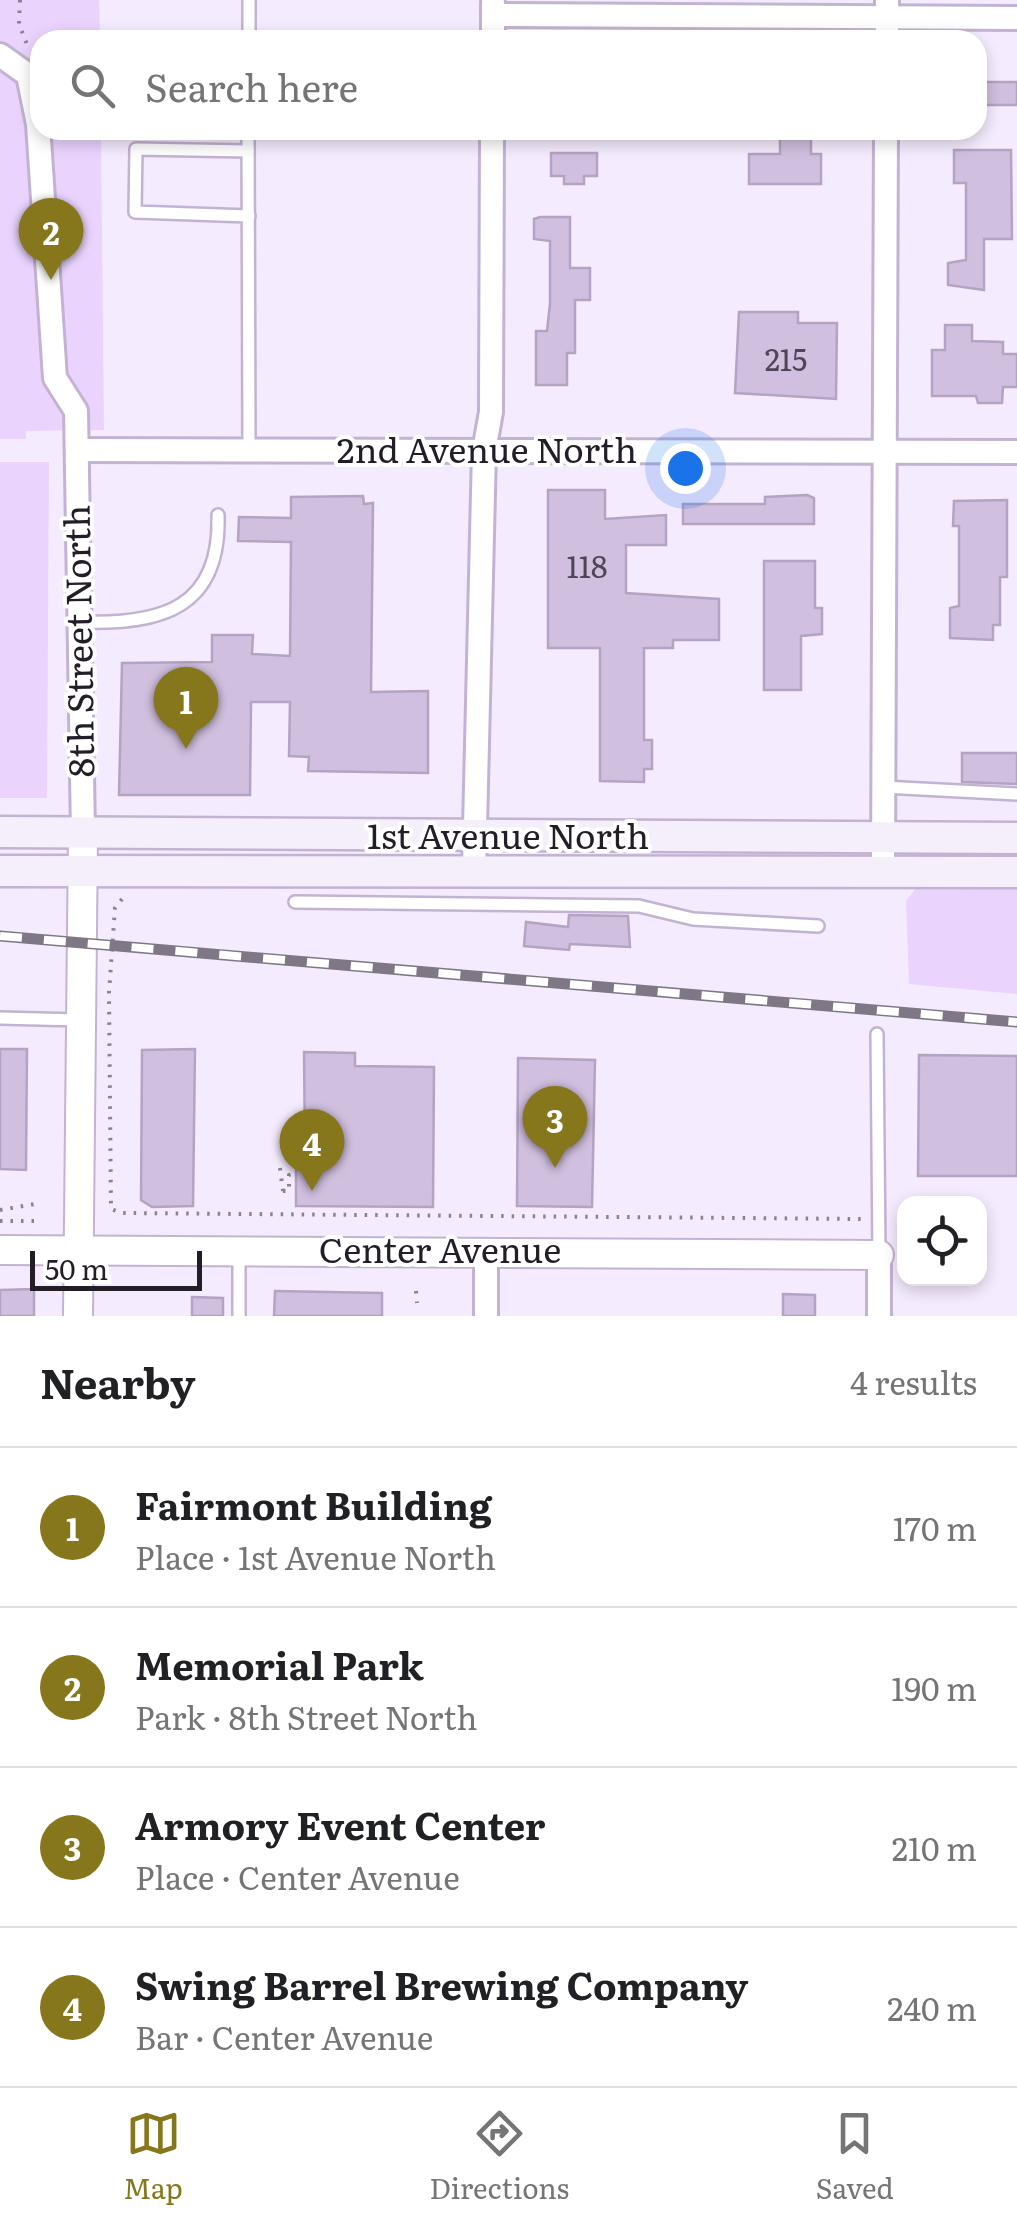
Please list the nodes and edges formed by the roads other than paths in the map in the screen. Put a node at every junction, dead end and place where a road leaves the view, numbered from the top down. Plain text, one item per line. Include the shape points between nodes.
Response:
1 (249, 0) edge
2 (493, 8) edge
3 (1017, 18) edge
4 (887, 19) edge
5 (249, 30) edge
6 (0, 55) edge
7 (30, 85) edge
8 (39, 140) edge
9 (248, 140) edge
10 (492, 140) edge
11 (886, 140) edge
12 (248, 150) junction
13 (249, 216) junction
14 (77, 450) junction
15 (249, 450) junction
16 (484, 451) junction
17 (885, 452) junction
18 (1017, 452) edge
19 (218, 515) dead end
20 (80, 622) junction
21 (883, 788) junction
22 (1017, 794) edge
23 (0, 832) edge
24 (82, 834) junction
25 (475, 836) junction
26 (1017, 838) edge
27 (883, 839) junction
28 (474, 869) junction
29 (0, 871) edge
30 (83, 871) junction
31 (883, 872) junction
32 (1017, 872) edge
33 (295, 902) dead end
34 (818, 926) dead end
35 (3, 1016) edge
36 (83, 1020) junction
37 (877, 1034) dead end
38 (0, 1250) edge
39 (79, 1250) junction
40 (239, 1250) junction
41 (486, 1251) junction
42 (879, 1255) junction
43 (78, 1316) edge
44 (239, 1316) edge
45 (486, 1316) edge
46 (879, 1316) edge

1 - 5 lane
2 - 4 street
3 - 4 street
6 - 7 street, 8th Street North via 28,75
8 - 14 street, 8th Street North via 56,378 76,410
9 - 12 lane
10 - 16 street via 491,412
11 - 17 street
12 - 13 lane
12 - 13 lane via 136,149 135,212
13 - 15 lane
14 - 15 street, 2nd Avenue North
14 - 20 street, 8th Street North
15 - 16 street, 2nd Avenue North
16 - 17 street, 2nd Avenue North
16 - 25 street
17 - 18 street, 2nd Avenue North
17 - 21 street
19 - 20 lane via 213,572 196,593 134,622
20 - 24 street, 8th Street North
21 - 22 lane
21 - 27 street
23 - 24 main road, 1st Avenue North
24 - 25 main road, 1st Avenue North
24 - 30 street, 8th Street North
25 - 27 main road, 1st Avenue North
25 - 28 street
26 - 27 main road, 1st Avenue North
27 - 31 street
28 - 30 main road, 1st Avenue North
28 - 31 main road, 1st Avenue North
29 - 30 main road, 1st Avenue North
30 - 36 street, 8th Street North
31 - 32 main road, 1st Avenue North
33 - 34 lane via 638,906 693,919
35 - 36 lane
36 - 39 street, 8th Street North
37 - 42 lane
38 - 39 street, Center Avenue
39 - 40 street, Center Avenue
39 - 43 street, 8th Street North
40 - 41 street, Center Avenue
40 - 44 lane
41 - 42 street, Center Avenue
41 - 45 street
42 - 46 street

